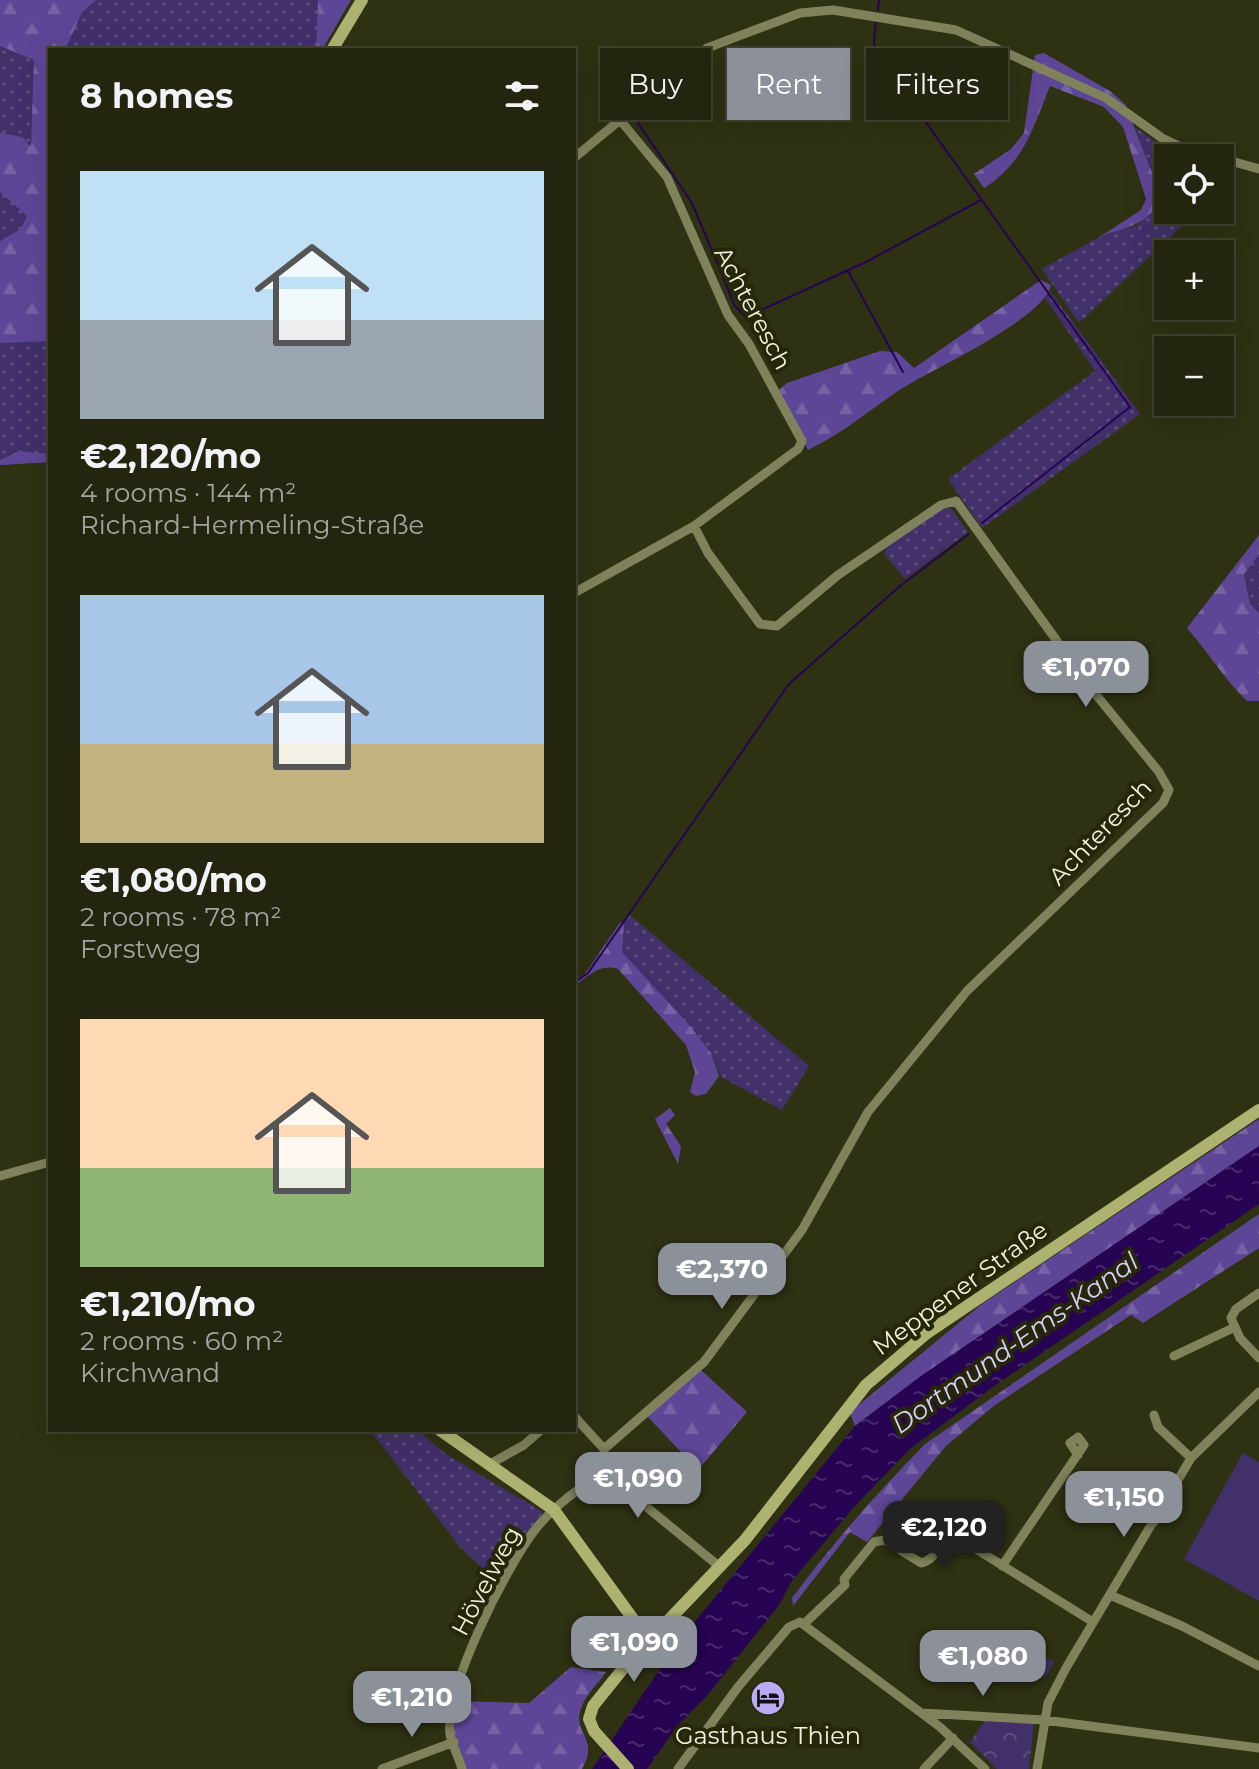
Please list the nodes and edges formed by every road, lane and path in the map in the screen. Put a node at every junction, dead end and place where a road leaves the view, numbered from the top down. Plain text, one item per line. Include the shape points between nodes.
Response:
1 (362, 0) edge
2 (333, 48) edge
3 (707, 48) edge
4 (620, 120) joint
5 (576, 156) edge
6 (1259, 169) edge
7 (694, 526) junction
8 (576, 592) edge
9 (1259, 1110) edge
10 (48, 1163) edge
11 (0, 1176) edge
12 (1259, 1293) edge
13 (1233, 1328) junction
14 (1174, 1356) dead end
15 (1259, 1358) edge
16 (1259, 1392) edge
17 (1154, 1415) dead end
18 (576, 1418) edge
19 (443, 1432) edge
20 (539, 1432) edge
21 (604, 1449) junction
22 (1078, 1455) dead end
23 (1191, 1458) junction
24 (490, 1464) junction
25 (605, 1473) junction
26 (1119, 1502) dead end
27 (554, 1510) junction
28 (1154, 1522) junction
29 (1002, 1566) junction
30 (720, 1567) junction
31 (1110, 1595) junction
32 (1093, 1622) junction
33 (805, 1623) junction
34 (649, 1641) junction
35 (1259, 1666) edge
36 (922, 1713) junction
37 (1044, 1720) junction
38 (953, 1738) junction
39 (454, 1742) junction
40 (1259, 1748) edge
41 (382, 1769) edge
42 (462, 1769) edge
43 (628, 1769) edge
44 (678, 1769) edge
45 (924, 1769) edge
46 (985, 1769) edge
47 (1037, 1769) edge

1 - 2 main road
3 - 6 street via 800,13 833,10 956,30 1106,98 1172,143
4 - 5 street
4 - 7 street, Achteresch via 667,177 728,315 802,441
7 - 8 street, Achteresch
7 - 21 street, Achteresch via 760,624 777,626 838,575 941,505 956,501 1169,790 1163,803 967,991 868,1112 802,1230 704,1362
9 - 30 main road, Meppener Straße via 889,1363 843,1411
10 - 11 street
12 - 13 street via 1236,1309
13 - 14 street
13 - 15 street
16 - 23 street
17 - 23 street via 1158,1427
18 - 21 street
19 - 24 main road
20 - 24 street
21 - 25 street
22 - 29 street
23 - 28 street
24 - 27 main road
25 - 27 street, Hövelweg
25 - 30 street
26 - 28 street
27 - 34 main road
27 - 39 street, Hövelweg via 534,1531 478,1636 454,1700
28 - 31 street
29 - 32 street
29 - 33 street via 952,1534 921,1563 879,1540 832,1601
30 - 34 main road, Meppener Straße
31 - 32 street
31 - 35 street
32 - 37 street via 1048,1703
33 - 36 street
33 - 44 street via 789,1627
34 - 43 main road, Meppener Straße via 593,1706 589,1719
36 - 37 street
36 - 38 street
37 - 40 street
37 - 47 street
38 - 45 street
38 - 46 street
39 - 41 street
39 - 42 street, Hövelweg

